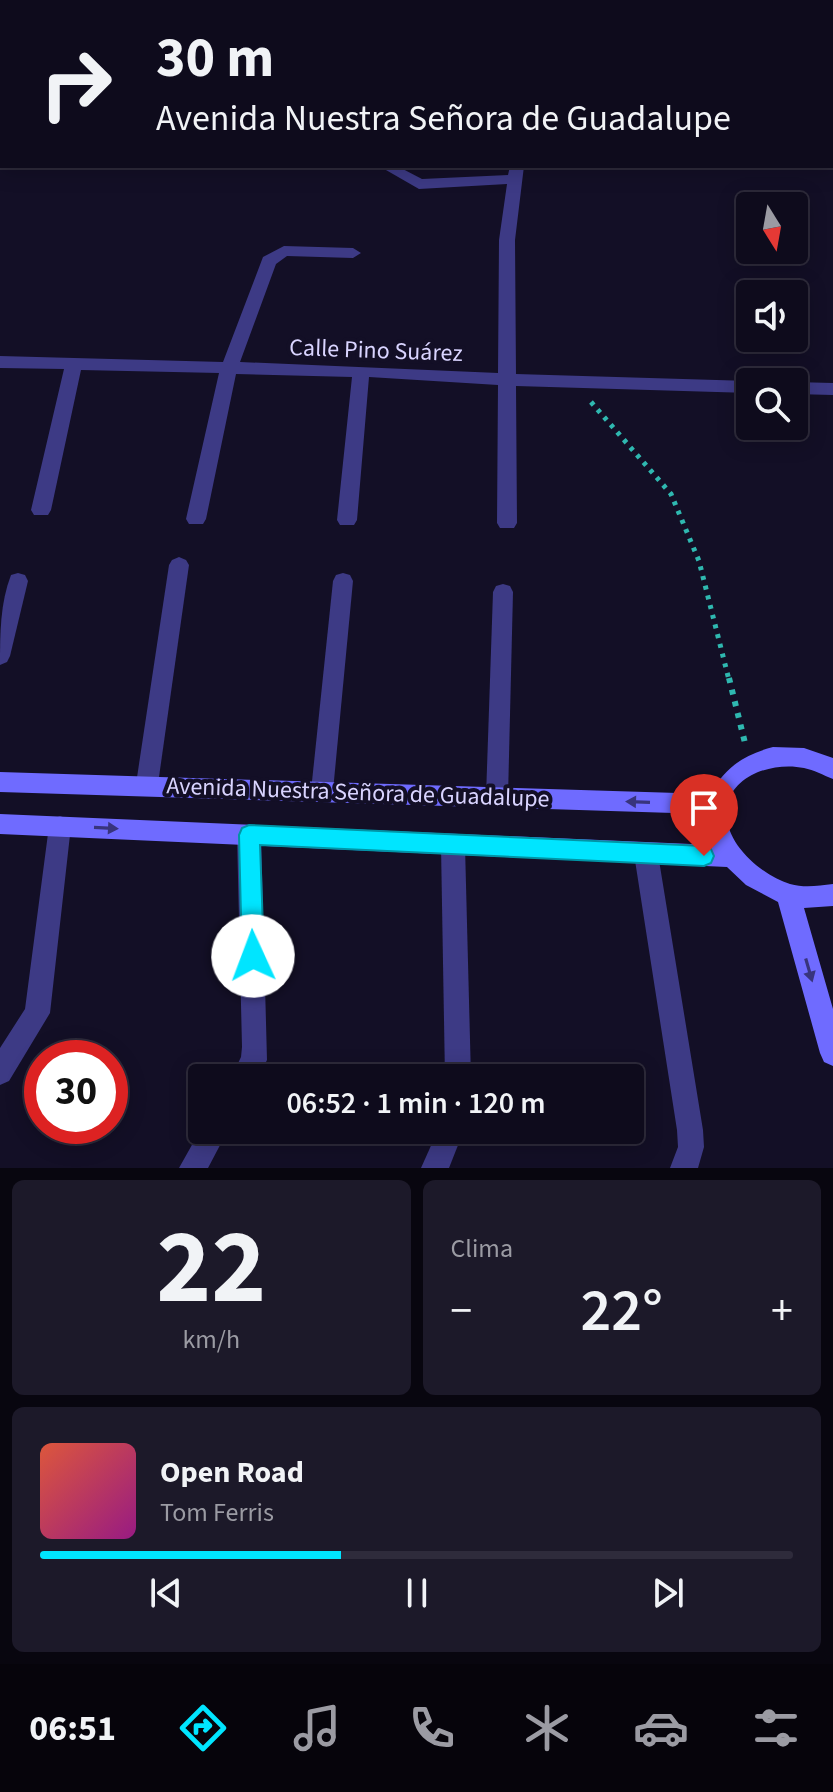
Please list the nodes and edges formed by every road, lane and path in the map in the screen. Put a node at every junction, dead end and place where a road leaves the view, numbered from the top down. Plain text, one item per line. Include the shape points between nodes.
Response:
1 (390, 168) edge
2 (516, 173) edge
3 (353, 253) dead end
4 (0, 362) edge
5 (74, 364) junction
6 (228, 370) junction
7 (361, 371) junction
8 (507, 380) junction
9 (574, 383) junction
10 (736, 387) edge
11 (808, 388) edge
12 (833, 389) edge
13 (41, 510) dead end
14 (196, 519) dead end
15 (347, 520) dead end
16 (507, 523) dead end
17 (179, 565) dead end
18 (18, 581) dead end
19 (343, 581) dead end
20 (503, 592) dead end
21 (0, 656) edge
22 (750, 763) junction
23 (833, 769) edge
24 (0, 782) edge
25 (147, 784) junction
26 (322, 791) junction
27 (497, 797) junction
28 (716, 804) junction
29 (0, 824) edge
30 (60, 826) junction
31 (249, 835) junction
32 (453, 846) junction
33 (646, 854) junction
34 (733, 857) junction
35 (788, 895) junction
36 (833, 895) edge
37 (833, 1053) edge
38 (252, 1064) edge
39 (458, 1064) edge
40 (0, 1072) edge
41 (207, 1144) edge
42 (445, 1144) edge
43 (193, 1168) edge
44 (435, 1168) edge
45 (684, 1168) edge

1 - 2 street via 419,184
2 - 8 street via 507,240
3 - 6 street via 291,251 272,257
4 - 5 street, Calle Pino Suárez
5 - 6 street, Calle Pino Suárez
5 - 13 street
6 - 7 street, Calle Pino Suárez
6 - 14 street
7 - 8 street, Calle Pino Suárez
7 - 15 street
8 - 9 street, Calle Pino Suárez
8 - 16 street
9 - 10 street, Calle Pino Suárez
9 - 22 path via 671,494 699,561
11 - 12 street
17 - 25 street
18 - 21 street
19 - 26 street
20 - 27 street
22 - 23 street via 775,756 802,757
22 - 28 street via 732,777
24 - 25 street, Avenida Nuestra Señora de Guadalupe
25 - 26 street, Avenida Nuestra Señora de Guadalupe
26 - 27 street, Avenida Nuestra Señora de Guadalupe
28 -> 27 street, Avenida Nuestra Señora de Guadalupe
28 - 34 street
29 - 30 street, Avenida Nuestra Señora de Guadalupe
30 -> 31 street, Avenida Nuestra Señora de Guadalupe
30 - 40 street via 37,1013
31 - 32 street, Avenida Nuestra Señora de Guadalupe
31 - 38 street
32 - 33 street, Avenida Nuestra Señora de Guadalupe
32 - 39 street
33 - 34 street, Avenida Nuestra Señora de Guadalupe
33 - 45 street via 690,1130
34 - 35 street via 757,881
35 - 36 street
35 -> 37 street
41 - 43 street
42 - 44 street

